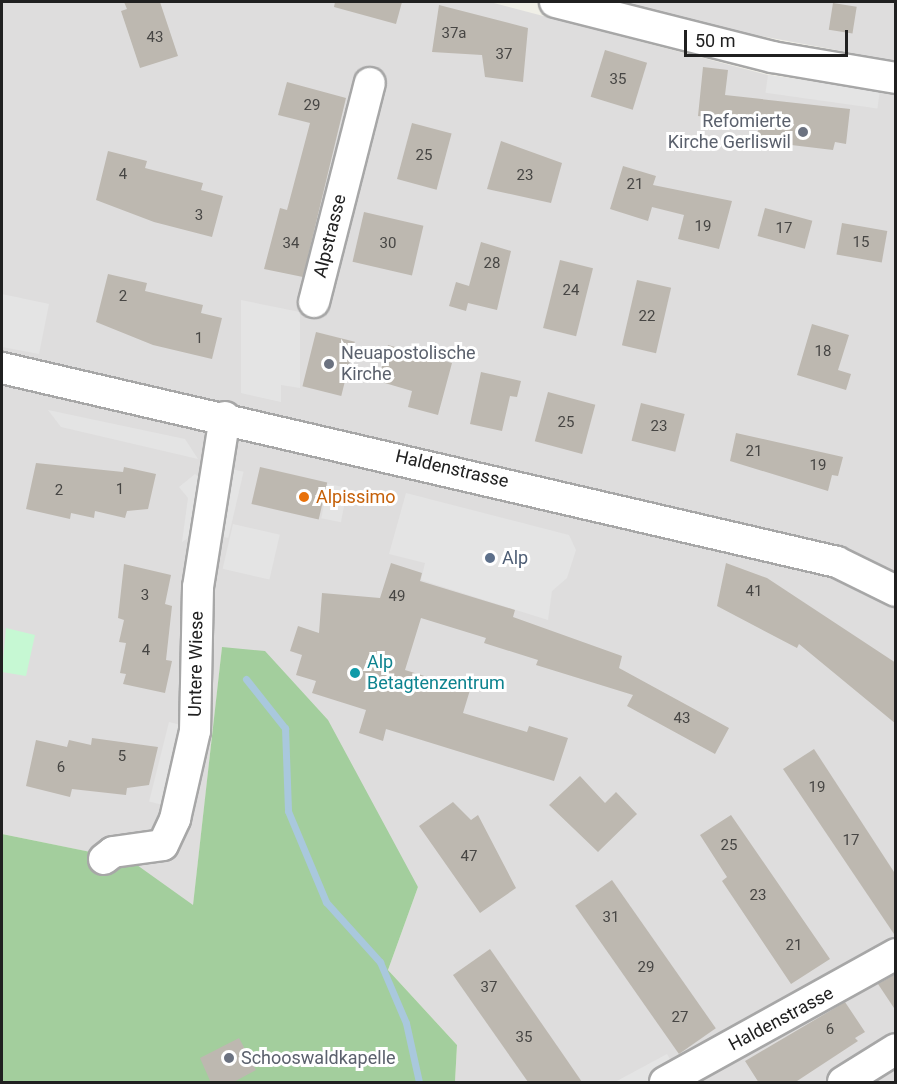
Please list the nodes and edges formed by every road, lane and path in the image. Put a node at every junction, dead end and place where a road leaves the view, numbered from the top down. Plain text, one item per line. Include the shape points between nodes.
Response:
1 (555, 2) edge
2 (896, 78) edge
3 (370, 83) dead end
4 (314, 302) dead end
5 (2, 369) edge
6 (225, 417) junction
7 (896, 591) edge
8 (104, 859) dead end
9 (896, 954) edge
10 (896, 1049) edge
11 (665, 1083) edge
12 (843, 1083) edge

1 - 2 street via 772,57
3 - 4 street, Alpstrasse
5 - 6 street, Haldenstrasse
6 - 7 street, Haldenstrasse via 837,562
6 - 8 street, Untere Wiese via 198,587 195,730 175,819 163,845 113,852
9 - 11 street, Haldenstrasse
10 - 12 street

